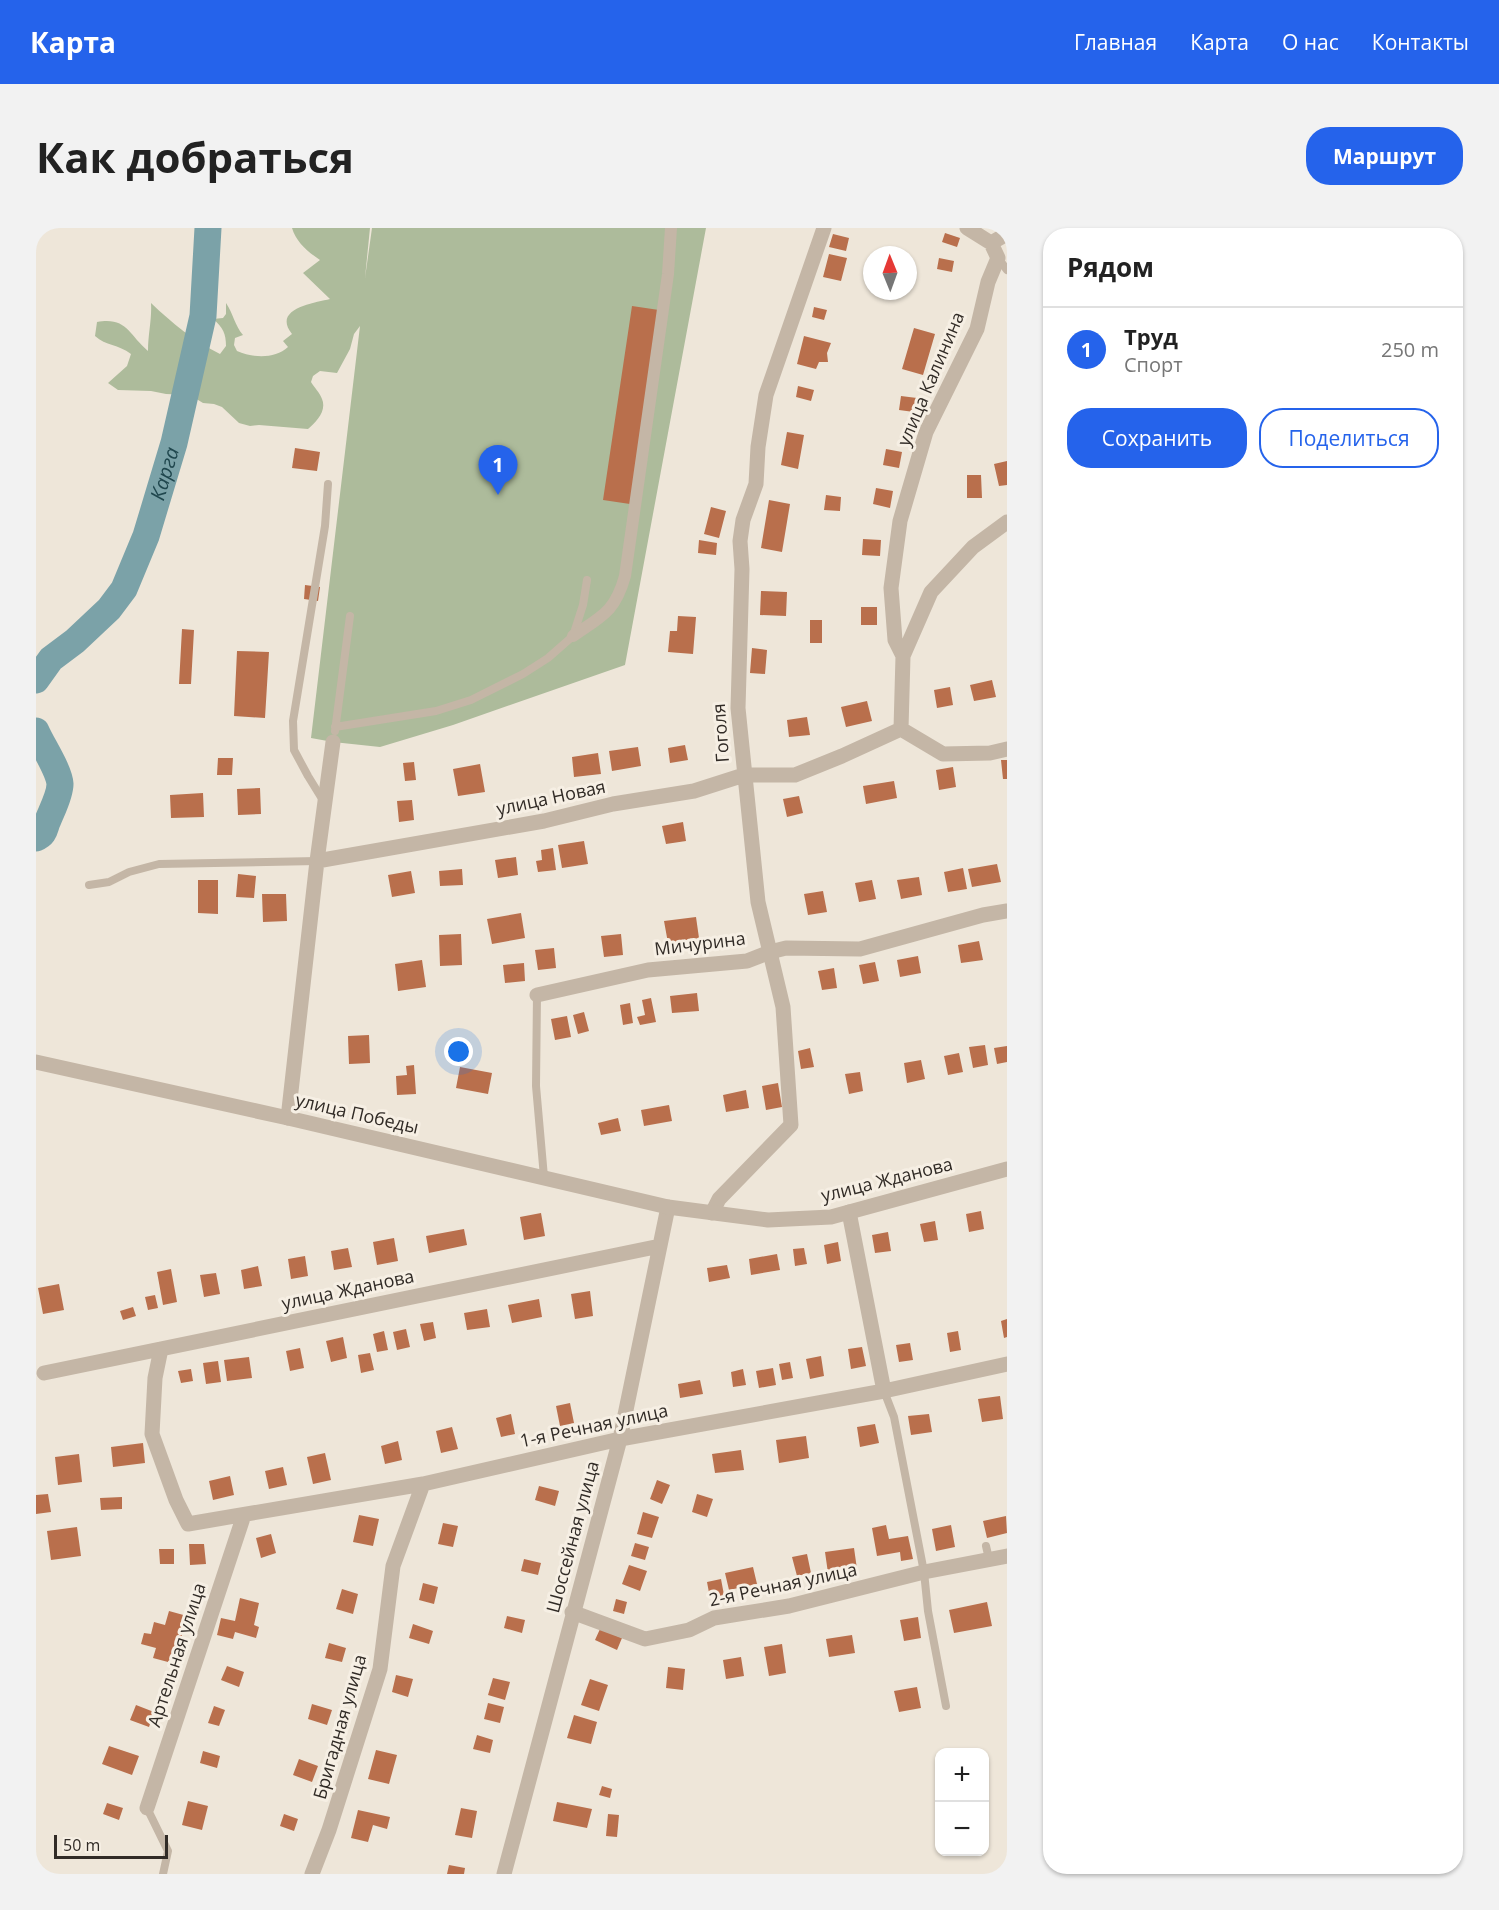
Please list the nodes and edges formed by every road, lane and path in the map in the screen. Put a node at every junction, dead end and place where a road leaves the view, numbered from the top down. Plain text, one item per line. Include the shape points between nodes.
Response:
1 (824, 228) edge
2 (967, 228) edge
3 (672, 231) edge
4 (1007, 234) edge
5 (992, 243) junction
6 (1003, 264) edge
7 (328, 484) dead end
8 (1007, 522) edge
9 (587, 580) dead end
10 (350, 616) dead end
11 (573, 636) junction
12 (903, 656) junction
13 (901, 729) junction
14 (334, 735) junction
15 (1007, 749) edge
16 (744, 775) junction
17 (325, 803) junction
18 (317, 861) junction
19 (88, 885) dead end
20 (1007, 911) edge
21 (770, 952) junction
22 (537, 995) joint
23 (36, 1062) edge
24 (288, 1118) junction
25 (1007, 1169) edge
26 (544, 1177) junction
27 (668, 1207) junction
28 (712, 1212) junction
29 (849, 1212) junction
30 (660, 1246) junction
31 (161, 1349) junction
32 (1007, 1364) edge
33 (44, 1373) dead end
34 (884, 1391) junction
35 (620, 1439) junction
36 (423, 1484) junction
37 (244, 1515) junction
38 (1007, 1556) edge
39 (924, 1572) junction
40 (572, 1612) junction
41 (946, 1706) dead end
42 (147, 1808) joint
43 (163, 1874) edge
44 (312, 1874) edge
45 (504, 1874) edge

1 - 16 street, Гоголя via 766,395 756,484 743,519 738,708
2 - 5 street
3 - 11 street via 625,576 615,602
4 - 5 street
5 - 6 street, улица Калинина
6 - 12 street, улица Калинина via 987,282 977,329 926,432 900,520 891,588 895,640
7 - 17 lane via 325,526 293,721 294,750
8 - 12 street, улица Калинина via 973,547 931,592
9 - 11 lane
10 - 14 lane
11 - 14 lane via 523,674 471,700
12 - 13 street, улица Калинина
13 - 15 street via 943,754
13 - 16 street, улица Новая via 795,775
14 - 17 street
16 - 18 street, улица Новая via 694,791
16 - 21 street, Гоголя via 758,902
17 - 18 street
18 - 19 lane, улица Новая via 159,864 109,882
18 - 24 street
20 - 21 street, Мичурина via 860,949 786,948
21 - 22 street, Мичурина via 747,961 648,970
21 - 28 street, Гоголя via 783,1007 791,1125 719,1199
22 - 26 lane via 536,1086
23 - 24 street, улица Победы
24 - 26 street, улица Победы
25 - 29 street, улица Жданова
26 - 27 street, улица Победы
27 - 28 street, улица Жданова
27 - 30 street, Шоссейная улица
28 - 29 street, улица Жданова via 768,1220 831,1217
29 - 34 street
30 - 31 street, улица Жданова
30 - 35 street, Шоссейная улица
31 - 33 street, улица Жданова
31 - 37 street, 1-я Речная улица via 152,1434 176,1500 188,1524
32 - 34 street, 1-я Речная улица
34 - 35 street, 1-я Речная улица
34 - 39 lane via 894,1417
35 - 36 street, 1-я Речная улица
35 - 40 street, Шоссейная улица
36 - 37 street, 1-я Речная улица
36 - 44 street, Бригадная улица via 393,1566 380,1669
37 - 42 street, Артельная улица
38 - 39 street, 2-я Речная улица via 987,1552
39 - 40 street, 2-я Речная улица via 789,1606 714,1618 689,1630 645,1639
39 - 41 lane
40 - 45 street, Шоссейная улица
42 - 43 lane via 168,1851

